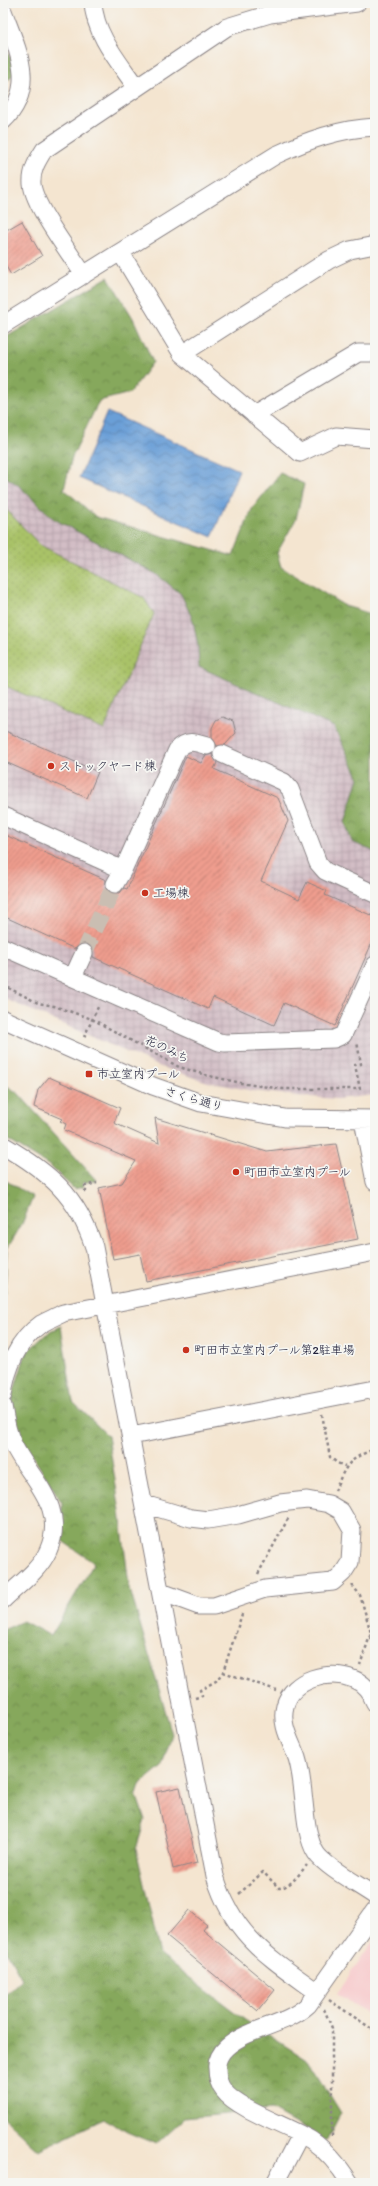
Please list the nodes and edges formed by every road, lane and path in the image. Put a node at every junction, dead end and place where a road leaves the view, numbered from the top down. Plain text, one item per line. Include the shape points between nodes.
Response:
1 (92, 3) edge
2 (358, 3) edge
3 (3, 11) edge
4 (136, 87) junction
5 (3, 121) edge
6 (375, 128) edge
7 (375, 245) edge
8 (121, 253) junction
9 (84, 275) junction
10 (4, 322) edge
11 (375, 353) edge
12 (182, 354) junction
13 (254, 415) junction
14 (375, 439) edge
15 (206, 746) dead end
16 (222, 754) dead end
17 (3, 816) edge
18 (375, 894) edge
19 (3, 946) edge
20 (84, 953) tunnel mouth
21 (375, 965) edge
22 (73, 978) junction
23 (3, 985) edge
24 (96, 1012) dead end
25 (3, 1019) edge
26 (92, 1019) junction
27 (359, 1035) dead end
28 (84, 1037) dead end
29 (369, 1120) edge
30 (3, 1144) edge
31 (375, 1182) edge
32 (375, 1252) edge
33 (105, 1304) junction
34 (375, 1389) edge
35 (3, 1395) edge
36 (319, 1400) junction
37 (3, 1406) edge
38 (131, 1436) junction
39 (375, 1449) edge
40 (345, 1466) junction
41 (144, 1504) junction
42 (329, 1504) junction
43 (343, 1573) junction
44 (161, 1592) junction
45 (3, 1600) edge
46 (375, 1638) edge
47 (370, 1639) junction
48 (223, 1672) dead end
49 (354, 1679) junction
50 (290, 1695) junction
51 (375, 1703) edge
52 (316, 1854) junction
53 (375, 1896) edge
54 (227, 1906) junction
55 (375, 1910) edge
56 (317, 1992) junction
57 (375, 2031) edge
58 (300, 2135) junction
59 (332, 2159) junction
60 (275, 2183) edge
61 (350, 2183) edge

1 - 4 street via 106,43
2 - 4 street via 270,14 227,27
3 - 5 street via 21,60 23,73 17,101
4 - 9 street via 44,150 36,162 32,175 35,198
6 - 8 street via 334,132 276,155
7 - 12 street via 350,250 329,260
8 - 9 street
8 - 12 street
9 - 10 street
11 - 13 street via 358,353
12 - 13 street
13 - 14 street via 300,453 336,436
15 - 17 street via 190,742 178,750 119,877
16 - 18 street via 284,782 290,789 318,863 324,871
19 - 22 street
20 - 22 street
21 - 22 street via 347,1028 343,1035 334,1039 225,1043
23 - 26 path, 花のみち via 38,1003
24 - 26 path
25 - 29 street, さくら通り via 153,1086 201,1103 285,1118
26 - 27 path, 花のみち via 179,1066 246,1084 283,1089 360,1089 355,1065 361,1064 357,1041
26 - 28 path
29 - 31 street
30 - 33 street via 44,1171 71,1198 92,1242
32 - 33 street
33 - 35 street via 63,1313 40,1325 13,1357 5,1378
33 - 38 street
34 - 36 street
36 - 38 street
36 - 40 path via 330,1457
37 - 45 street via 13,1444 46,1494 52,1511 53,1532 48,1551 34,1570
38 - 41 street
39 - 40 path via 354,1458
40 - 42 path
41 - 42 street via 191,1518 208,1520 238,1515 280,1503 307,1500
41 - 44 street
42 - 43 street via 341,1511 352,1530 350,1562
43 - 44 street via 333,1582 265,1589 214,1606 199,1606
43 - 47 path via 360,1595 371,1633
44 - 54 street via 215,1876
46 - 47 path
47 - 49 path
48 - 50 path
49 - 50 street via 343,1676 307,1680 296,1687
49 - 51 street via 371,1693
50 - 52 street via 283,1717 301,1774
52 - 53 street
52 - 54 path via 290,1884 279,1888 264,1872
54 - 56 street via 246,1936 267,1956
55 - 56 street
56 - 57 path
56 - 58 street via 308,2006 298,2014 226,2047 216,2065 217,2077 223,2091 235,2101
56 - 59 path via 332,2028
58 - 59 street via 316,2144
58 - 60 street
59 - 61 street

